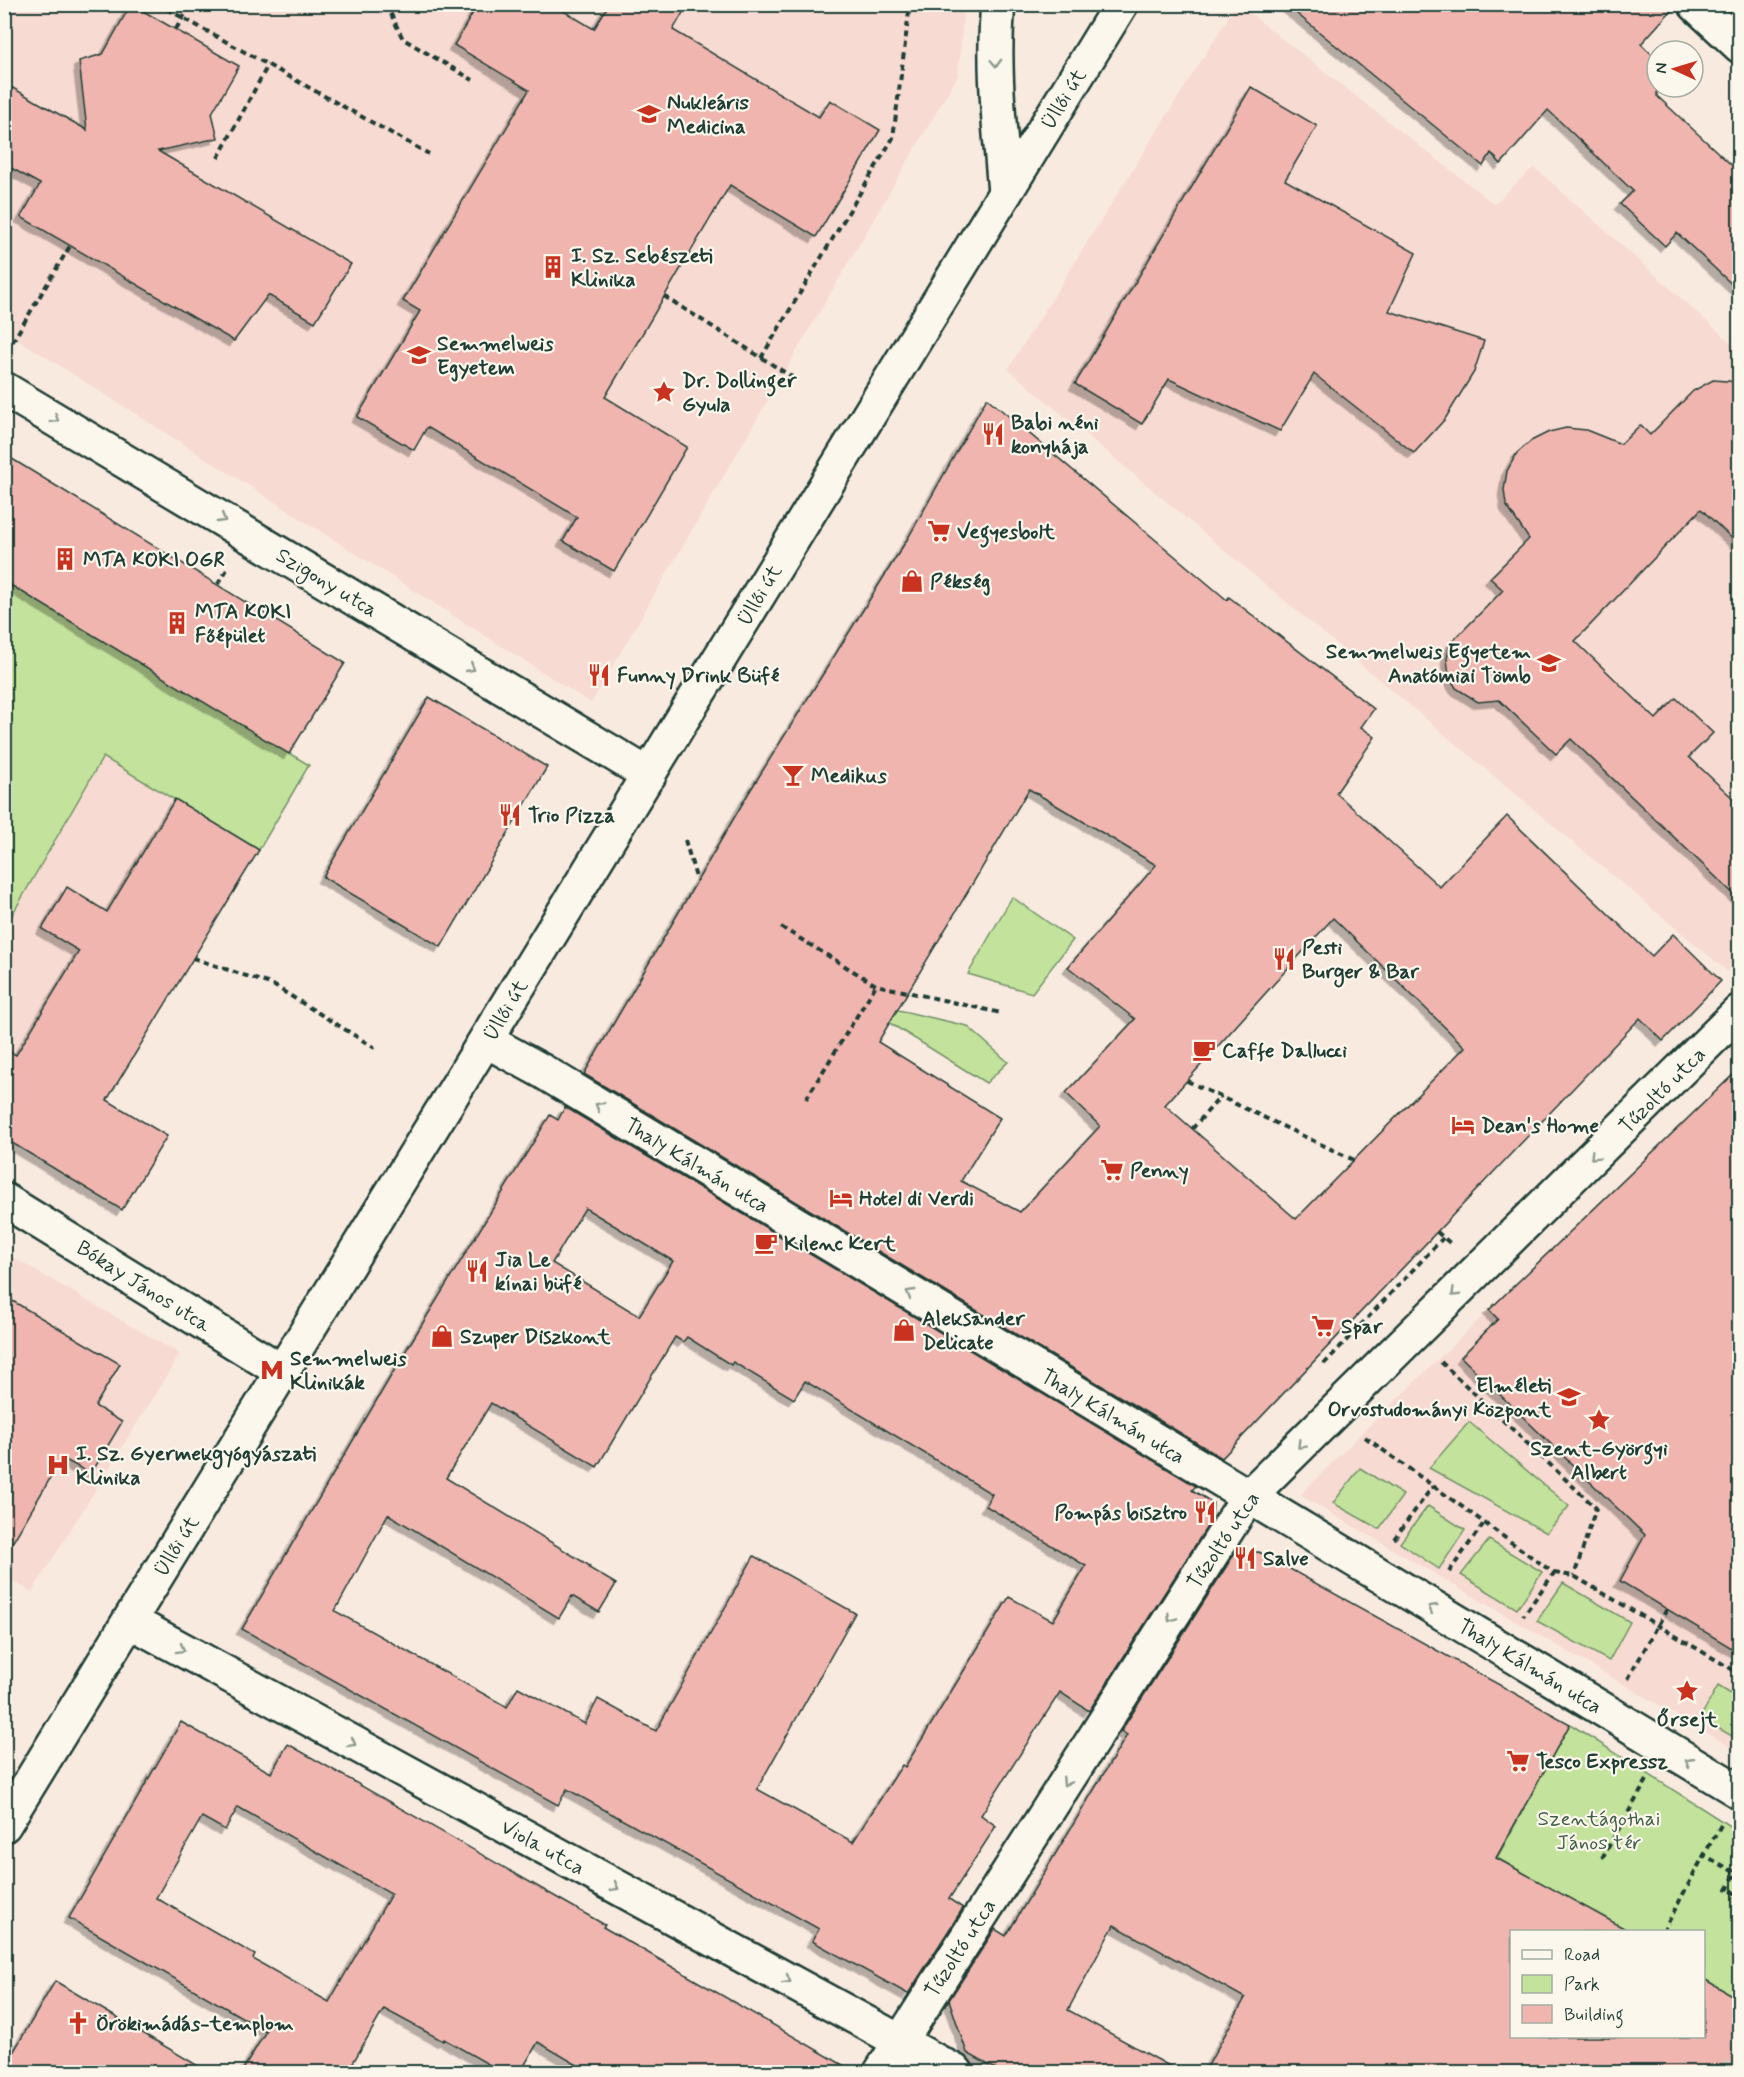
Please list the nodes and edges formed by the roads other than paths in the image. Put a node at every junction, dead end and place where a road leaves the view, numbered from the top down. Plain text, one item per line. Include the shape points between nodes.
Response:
1 (998, 4) edge
2 (1121, 4) edge
3 (1695, 4) edge
4 (1740, 46) edge
5 (1005, 193) junction
6 (4, 388) edge
7 (649, 775) junction
8 (1740, 1011) edge
9 (487, 1041) junction
10 (4, 1200) edge
11 (284, 1372) junction
12 (1248, 1497) junction
13 (130, 1621) junction
14 (1740, 1792) edge
15 (4, 1825) edge
16 (900, 2042) junction
17 (881, 2073) edge
18 (956, 2073) edge

1 -> 5 street via 996,67
2 - 5 street, Üllői út
3 - 4 street
5 - 7 street, Üllői út
6 -> 7 street, Szigony utca
7 - 9 street, Üllői út
8 -> 12 street, Tűzoltó utca
9 - 11 street, Üllői út
12 -> 9 street, Thaly Kálmán utca
10 - 11 street, Bókay János utca
11 - 13 street, Üllői út
14 -> 12 street, Thaly Kálmán utca
12 -> 16 street, Tűzoltó utca
13 - 15 street, Üllői út
13 -> 16 street, Viola utca
16 - 17 street, Tűzoltó utca
16 - 18 street, Viola utca

